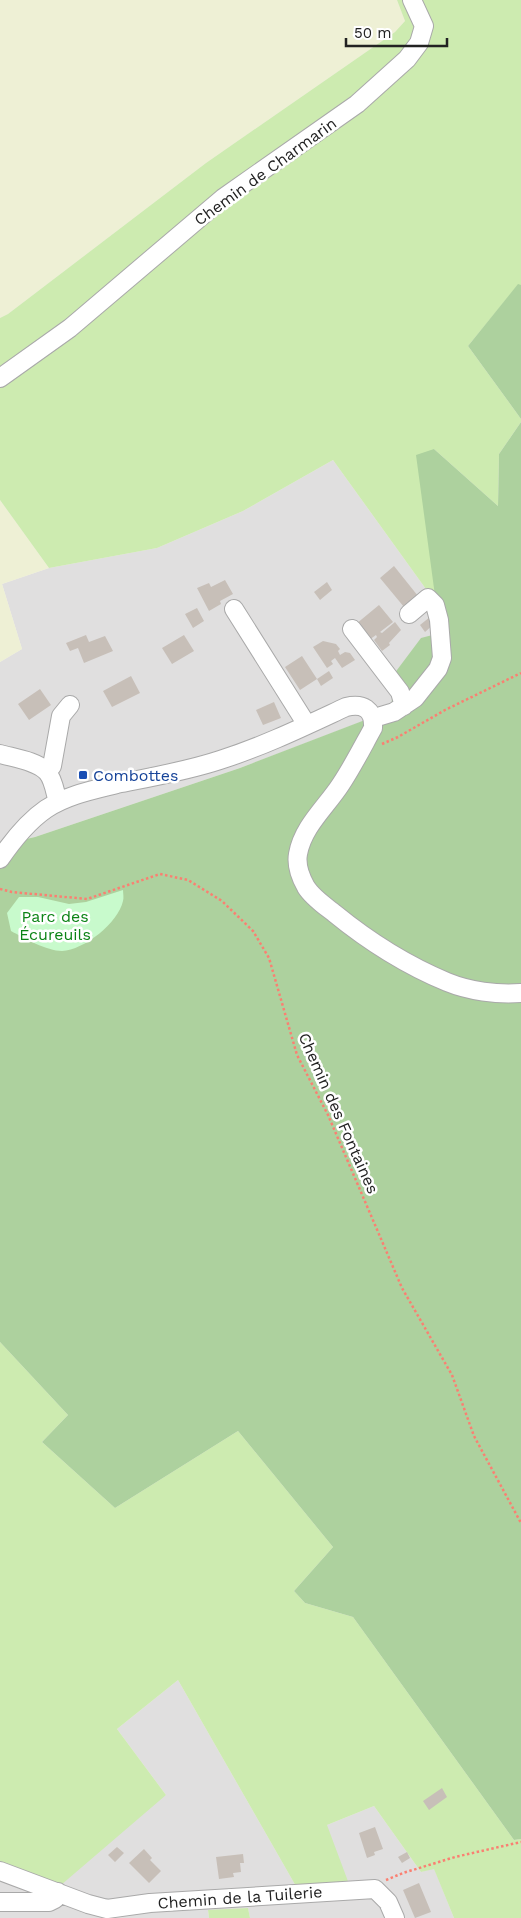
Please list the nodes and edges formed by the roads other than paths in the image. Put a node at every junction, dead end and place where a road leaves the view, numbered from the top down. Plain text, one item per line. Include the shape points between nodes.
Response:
1 (412, 0) edge
2 (0, 378) edge
3 (234, 609) dead end
4 (409, 614) dead end
5 (352, 629) dead end
6 (70, 705) dead end
7 (404, 706) junction
8 (373, 723) junction
9 (307, 725) junction
10 (0, 754) edge
11 (48, 772) junction
12 (58, 802) junction
13 (0, 859) edge
14 (521, 993) edge
15 (0, 1871) edge
16 (58, 1892) junction
17 (0, 1902) edge
18 (94, 1912) edge
19 (395, 1918) edge

1 - 2 street, Chemin de Charmarin via 424,26 419,43 407,59 357,104 224,198 70,328
3 - 9 street
4 - 7 street via 428,598 435,606 440,620 442,658 423,689
5 - 7 street via 400,692
6 - 11 street via 61,716 52,766
7 - 8 street
8 - 9 street via 365,708 356,705
8 - 14 street via 341,784 311,823 302,843 298,855 299,872 307,888 352,928 410,964 469,989
9 - 12 street via 221,760 90,791
10 - 11 street via 35,764
11 - 12 street
12 - 13 street via 31,821
15 - 16 street, Chemin de la Tuilerie
16 - 17 street via 49,1902
16 - 18 street, Chemin de la Tuilerie
18 - 19 street, Chemin de la Tuilerie via 150,1903 371,1888 388,1902

